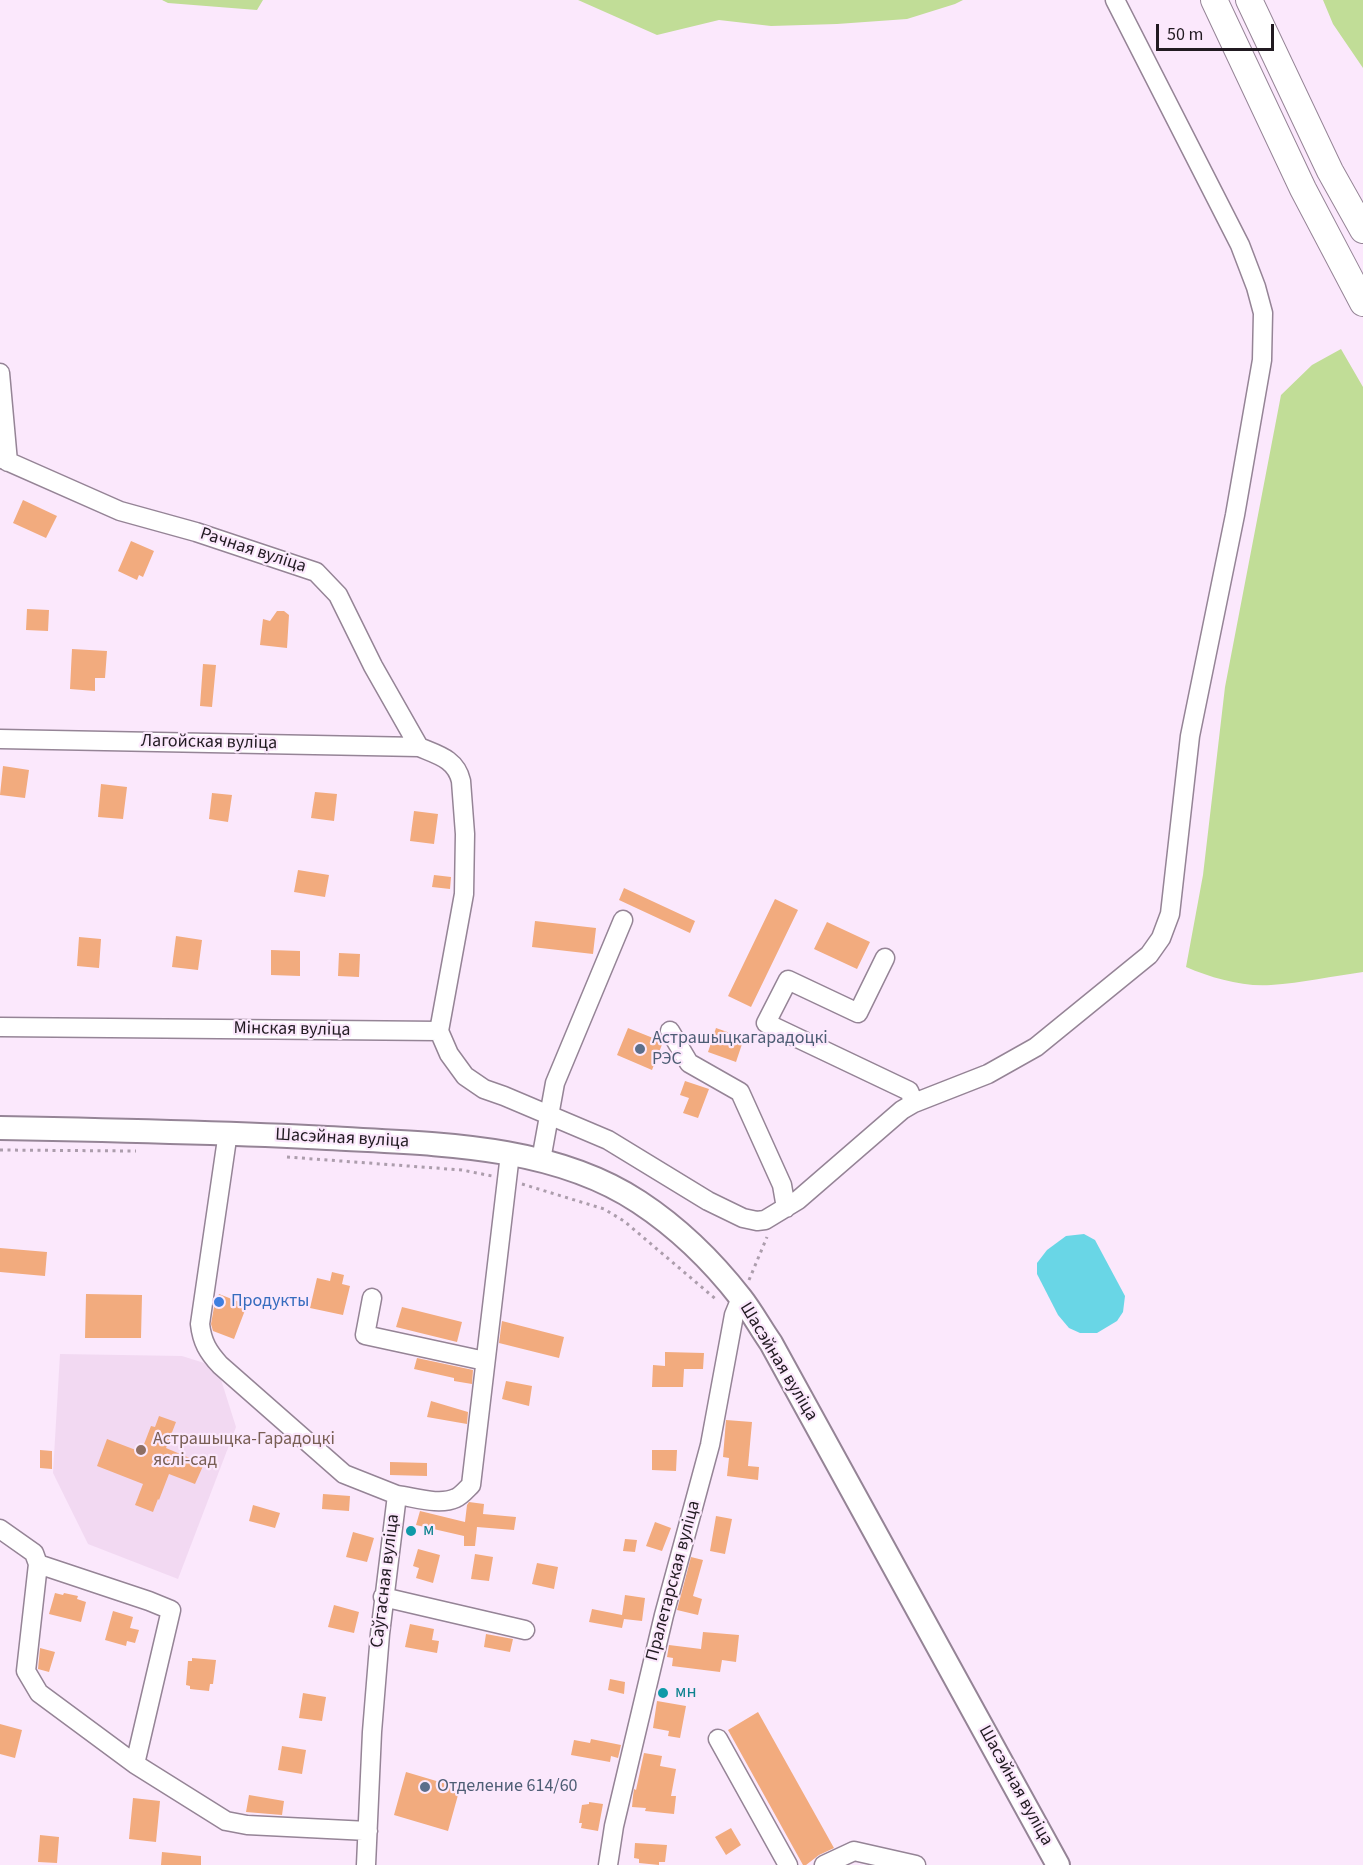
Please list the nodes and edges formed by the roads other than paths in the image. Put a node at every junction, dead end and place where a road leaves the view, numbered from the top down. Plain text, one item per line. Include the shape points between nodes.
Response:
1 (1115, 0) edge
2 (1214, 0) edge
3 (1249, 0) edge
4 (1363, 230) edge
5 (1363, 303) edge
6 (0, 373) edge
7 (4, 460) edge
8 (0, 740) edge
9 (419, 747) junction
10 (623, 920) dead end
11 (885, 958) dead end
12 (0, 1027) edge
13 (439, 1031) junction
14 (670, 1031) dead end
15 (914, 1103) junction
16 (550, 1115) junction
17 (0, 1128) edge
18 (228, 1132) junction
19 (510, 1154) junction
20 (541, 1160) junction
21 (780, 1211) junction
22 (372, 1298) dead end
23 (737, 1307) junction
24 (485, 1360) junction
25 (396, 1495) junction
26 (0, 1529) edge
27 (38, 1564) junction
28 (383, 1598) junction
29 (525, 1630) dead end
30 (718, 1739) dead end
31 (135, 1764) junction
32 (368, 1832) junction
33 (366, 1865) edge
34 (608, 1865) edge
35 (789, 1865) edge
36 (824, 1865) edge
37 (916, 1865) edge
38 (1058, 1865) edge

1 - 15 street via 1240,245 1263,312 1262,360 1190,736 1170,914 1149,955 1036,1047 988,1074
2 - 5 highway via 1303,189
3 - 4 highway via 1330,171
6 - 7 street
7 - 9 street, Рачная вуліца via 120,511 316,572 338,595
8 - 9 street, Лагойская вуліца
9 - 13 street via 450,760 459,773 464,809 464,894
10 - 16 street via 555,1083
11 - 15 street via 858,1014 788,980 766,1023 909,1091
12 - 13 street, Мінская вуліца
13 - 16 street via 465,1076 484,1089
14 - 21 street via 689,1063 740,1092 782,1185
15 - 21 street via 891,1117 818,1184
16 - 20 street
16 - 21 street via 608,1140 730,1213 757,1221
17 - 18 main road, Шасэйная вуліца
18 - 19 main road, Шасэйная вуліца via 398,1142
18 - 25 street via 200,1324 208,1352 331,1465 358,1481
19 - 20 main road, Шасэйная вуліца
19 - 24 street, Саўгасная вуліца
20 - 23 main road, Шасэйная вуліца via 585,1174 638,1202 688,1240
22 - 24 street via 365,1335
23 - 34 street, Пралетарская вуліца via 710,1445 664,1616
23 - 38 main road, Шасэйная вуліца via 771,1343
24 - 25 street, Саўгасная вуліца via 471,1485 458,1498 449,1500
25 - 28 street, Саўгасная вуліца
26 - 27 street via 34,1553
27 - 31 street via 26,1671 30,1681 39,1693
27 - 31 street via 171,1610
28 - 29 street
28 - 32 street, Саўгасная вуліца
30 - 35 street
31 - 32 street via 236,1824
32 - 33 street, Саўгасная вуліца
36 - 37 street via 854,1851

